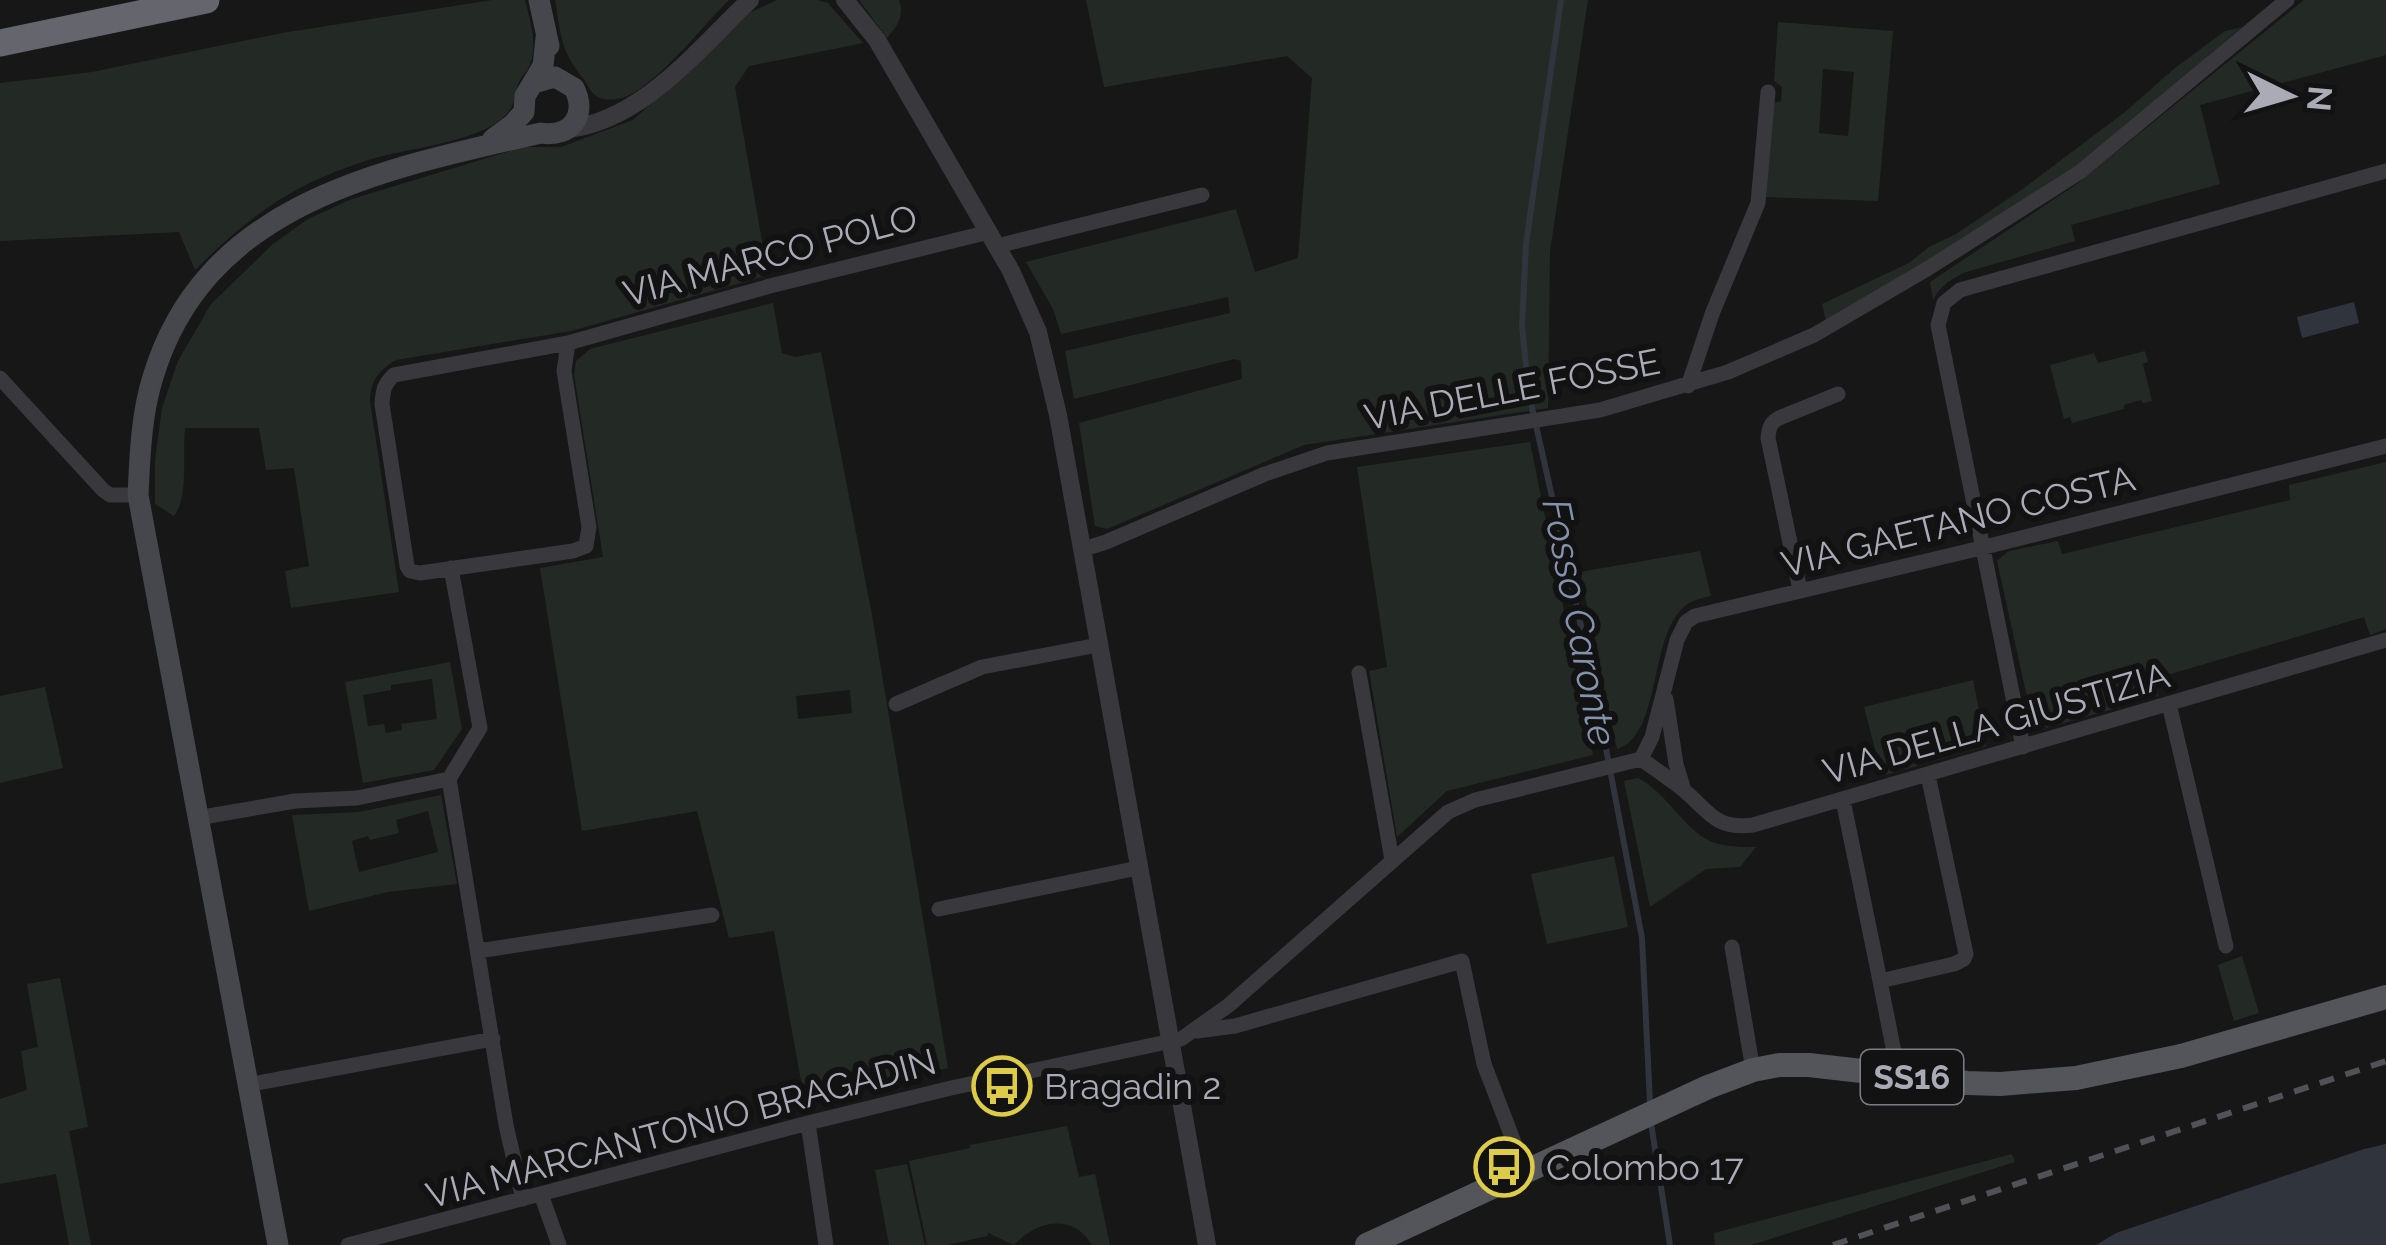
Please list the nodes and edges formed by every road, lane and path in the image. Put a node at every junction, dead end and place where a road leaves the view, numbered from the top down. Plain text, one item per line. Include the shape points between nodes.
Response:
1 (206, 0) edge
2 (750, 0) edge
3 (845, 0) edge
4 (2287, 0) edge
5 (539, 3) edge
6 (546, 38) junction
7 (0, 43) edge
8 (562, 79) junction
9 (534, 83) junction
10 (1768, 92) dead end
11 (580, 102) junction
12 (524, 112) junction
13 (617, 116) junction
14 (568, 129) junction
15 (541, 133) junction
16 (482, 146) junction
17 (2386, 171) edge
18 (1202, 195) dead end
19 (993, 239) junction
20 (568, 343) junction
21 (0, 377) edge
22 (1688, 386) junction
23 (1838, 394) dead end
24 (2386, 446) edge
25 (138, 495) junction
26 (1982, 548) junction
27 (1081, 550) junction
28 (452, 568) junction
29 (1800, 590) junction
30 (2386, 640) edge
31 (1098, 645) junction
32 (1359, 673) dead end
33 (1665, 688) junction
34 (896, 704) dead end
35 (2169, 704) junction
36 (2023, 747) junction
37 (1641, 759) junction
38 (1928, 775) junction
39 (449, 779) junction
40 (1684, 790) junction
41 (1843, 800) junction
42 (197, 818) junction
43 (1392, 860) junction
44 (1138, 868) junction
45 (939, 909) dead end
46 (712, 915) dead end
47 (2226, 946) dead end
48 (1732, 947) dead end
49 (478, 951) junction
50 (1880, 981) junction
51 (2386, 997) edge
52 (1195, 1031) junction
53 (493, 1039) junction
54 (1170, 1043) junction
55 (1753, 1070) junction
56 (1894, 1075) junction
57 (247, 1085) junction
58 (808, 1123) junction
59 (1525, 1172) junction
60 (541, 1194) junction
61 (524, 1199) junction
62 (278, 1245) edge
63 (348, 1245) edge
64 (560, 1245) edge
65 (826, 1245) edge
66 (1207, 1245) edge
67 (1366, 1245) edge

1 - 7 highway
2 - 13 street
3 - 19 street, VIA MARCO POLO via 878,40
4 - 22 street, VIA DELLE FOSSE via 2080,172 1814,334
5 - 6 main road
6 - 8 main road
6 - 9 main road
8 - 9 main road
8 - 11 main road
9 - 12 main road
10 - 22 street via 1758,203
11 - 13 street
11 - 14 main road
12 - 15 main road
12 - 16 main road
13 - 14 street
14 - 15 main road
15 - 16 main road
16 - 25 main road via 298,205 200,283 152,377
17 - 26 street via 1951,295 1938,325
18 - 19 street
19 - 20 street, VIA MARCO POLO via 770,286
19 - 27 street, VIA MARCO POLO via 1049,370
20 - 28 street, VIA MARCO POLO via 564,371 586,546
20 - 28 street, VIA MARCO POLO via 404,371 382,391 407,566 415,573
21 - 25 street via 103,490
22 - 27 street, VIA DELLE FOSSE via 1600,410 1312,458
23 - 29 street via 1768,429
24 - 26 street, VIA GAETANO COSTA
25 - 42 main road
26 - 29 street, VIA GAETANO COSTA
26 - 36 street
27 - 31 street, VIA MARCO POLO
28 - 39 street via 480,728
29 - 33 street, VIA GAETANO COSTA via 1686,622
30 - 35 street, VIA DELLA GIUSTIZIA
31 - 34 street via 982,667
31 - 44 street, VIA MARCO POLO
32 - 43 street
33 - 37 street, VIA GAETANO COSTA
33 - 40 street
35 - 36 street, VIA DELLA GIUSTIZIA
35 - 47 street
36 - 38 street, VIA DELLA GIUSTIZIA
37 - 40 street, VIA DELLA GIUSTIZIA
37 - 43 street via 1461,805
38 - 41 street, VIA DELLA GIUSTIZIA
38 - 50 street via 1966,954
39 - 42 street
39 - 49 street
40 - 41 street, VIA DELLA GIUSTIZIA via 1711,818 1732,826
41 - 50 street
42 - 57 main road
43 - 52 street
44 - 45 street
44 - 54 street, VIA MARCO POLO
46 - 49 street
48 - 55 street
49 - 53 street
50 - 56 street
51 - 56 main road, SS16 via 2076,1078 2000,1084
52 - 54 street, VIA MARCANTONIO BRAGADIN
52 - 59 street via 1462,961 1484,1064
53 - 57 street
53 - 61 street
54 - 58 street, VIA MARCANTONIO BRAGADIN
54 - 66 street, VIA MARCO POLO
55 - 56 main road, SS16 via 1793,1064
55 - 59 main road, SS16
57 - 62 main road
58 - 60 street, VIA MARCANTONIO BRAGADIN
58 - 65 street
59 - 67 main road, SS16
60 - 61 street, VIA MARCANTONIO BRAGADIN
60 - 64 street
61 - 63 street, VIA MARCANTONIO BRAGADIN

